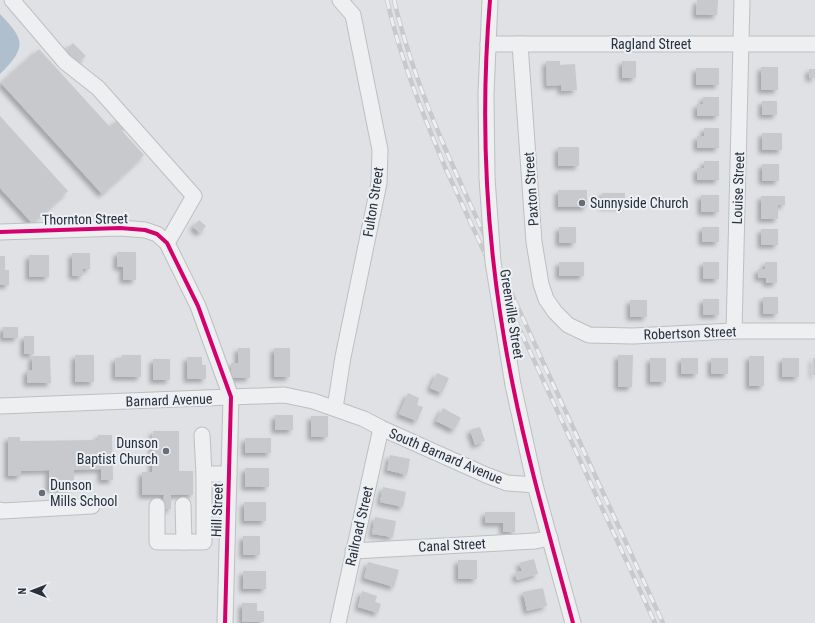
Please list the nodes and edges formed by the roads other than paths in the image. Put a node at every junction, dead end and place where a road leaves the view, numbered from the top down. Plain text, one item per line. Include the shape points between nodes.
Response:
1 (12, 0) edge
2 (340, 0) edge
3 (490, 0) edge
4 (742, 0) edge
5 (488, 44) junction
6 (520, 44) junction
7 (742, 44) junction
8 (815, 44) edge
9 (0, 232) edge
10 (166, 243) junction
11 (568, 325) joint
12 (815, 330) edge
13 (734, 331) junction
14 (231, 397) junction
15 (0, 406) edge
16 (335, 408) junction
17 (381, 428) junction
18 (202, 435) dead end
19 (204, 474) junction
20 (229, 474) junction
21 (535, 485) junction
22 (183, 505) dead end
23 (92, 506) dead end
24 (157, 506) dead end
25 (0, 510) edge
26 (550, 538) junction
27 (184, 542) junction
28 (354, 550) junction
29 (225, 623) edge
30 (338, 623) edge
31 (573, 623) edge

1 - 10 street via 65,62 98,88 194,196
2 - 16 street, Fulton Street via 354,15 380,150 379,183
3 - 5 street, Greenville Street
4 - 7 street, Louise Street
5 - 6 street, Ragland Street
5 - 21 street, Greenville Street, bridge via 487,178 493,262 513,385
6 - 7 street, Ragland Street
6 - 11 street, Paxton Street via 534,242 541,284 554,312
7 - 8 street, Ragland Street
7 - 13 street, Louise Street
9 - 10 street, Thornton Street via 120,228 145,230 157,234
10 - 14 street, Thornton Street via 198,306
11 - 13 street, Robertson Street via 589,335 633,336
12 - 13 street, Robertson Street
14 - 15 street, Barnard Avenue
14 - 16 street, Barnard Avenue via 284,395
14 - 20 street, Hill Street
16 - 17 street, Barnard Avenue
17 - 21 street, South Barnard Avenue via 507,483
17 - 28 street, Railroad Street
18 - 19 street
19 - 20 street
19 - 27 street via 204,542
20 - 29 street, Hill Street
21 - 26 street, Greenville Street
22 - 27 street
23 - 25 street
24 - 27 street via 157,542
26 - 28 street, Canal Street via 535,541
26 - 31 street, Greenville Street
28 - 30 street, Railroad Street

